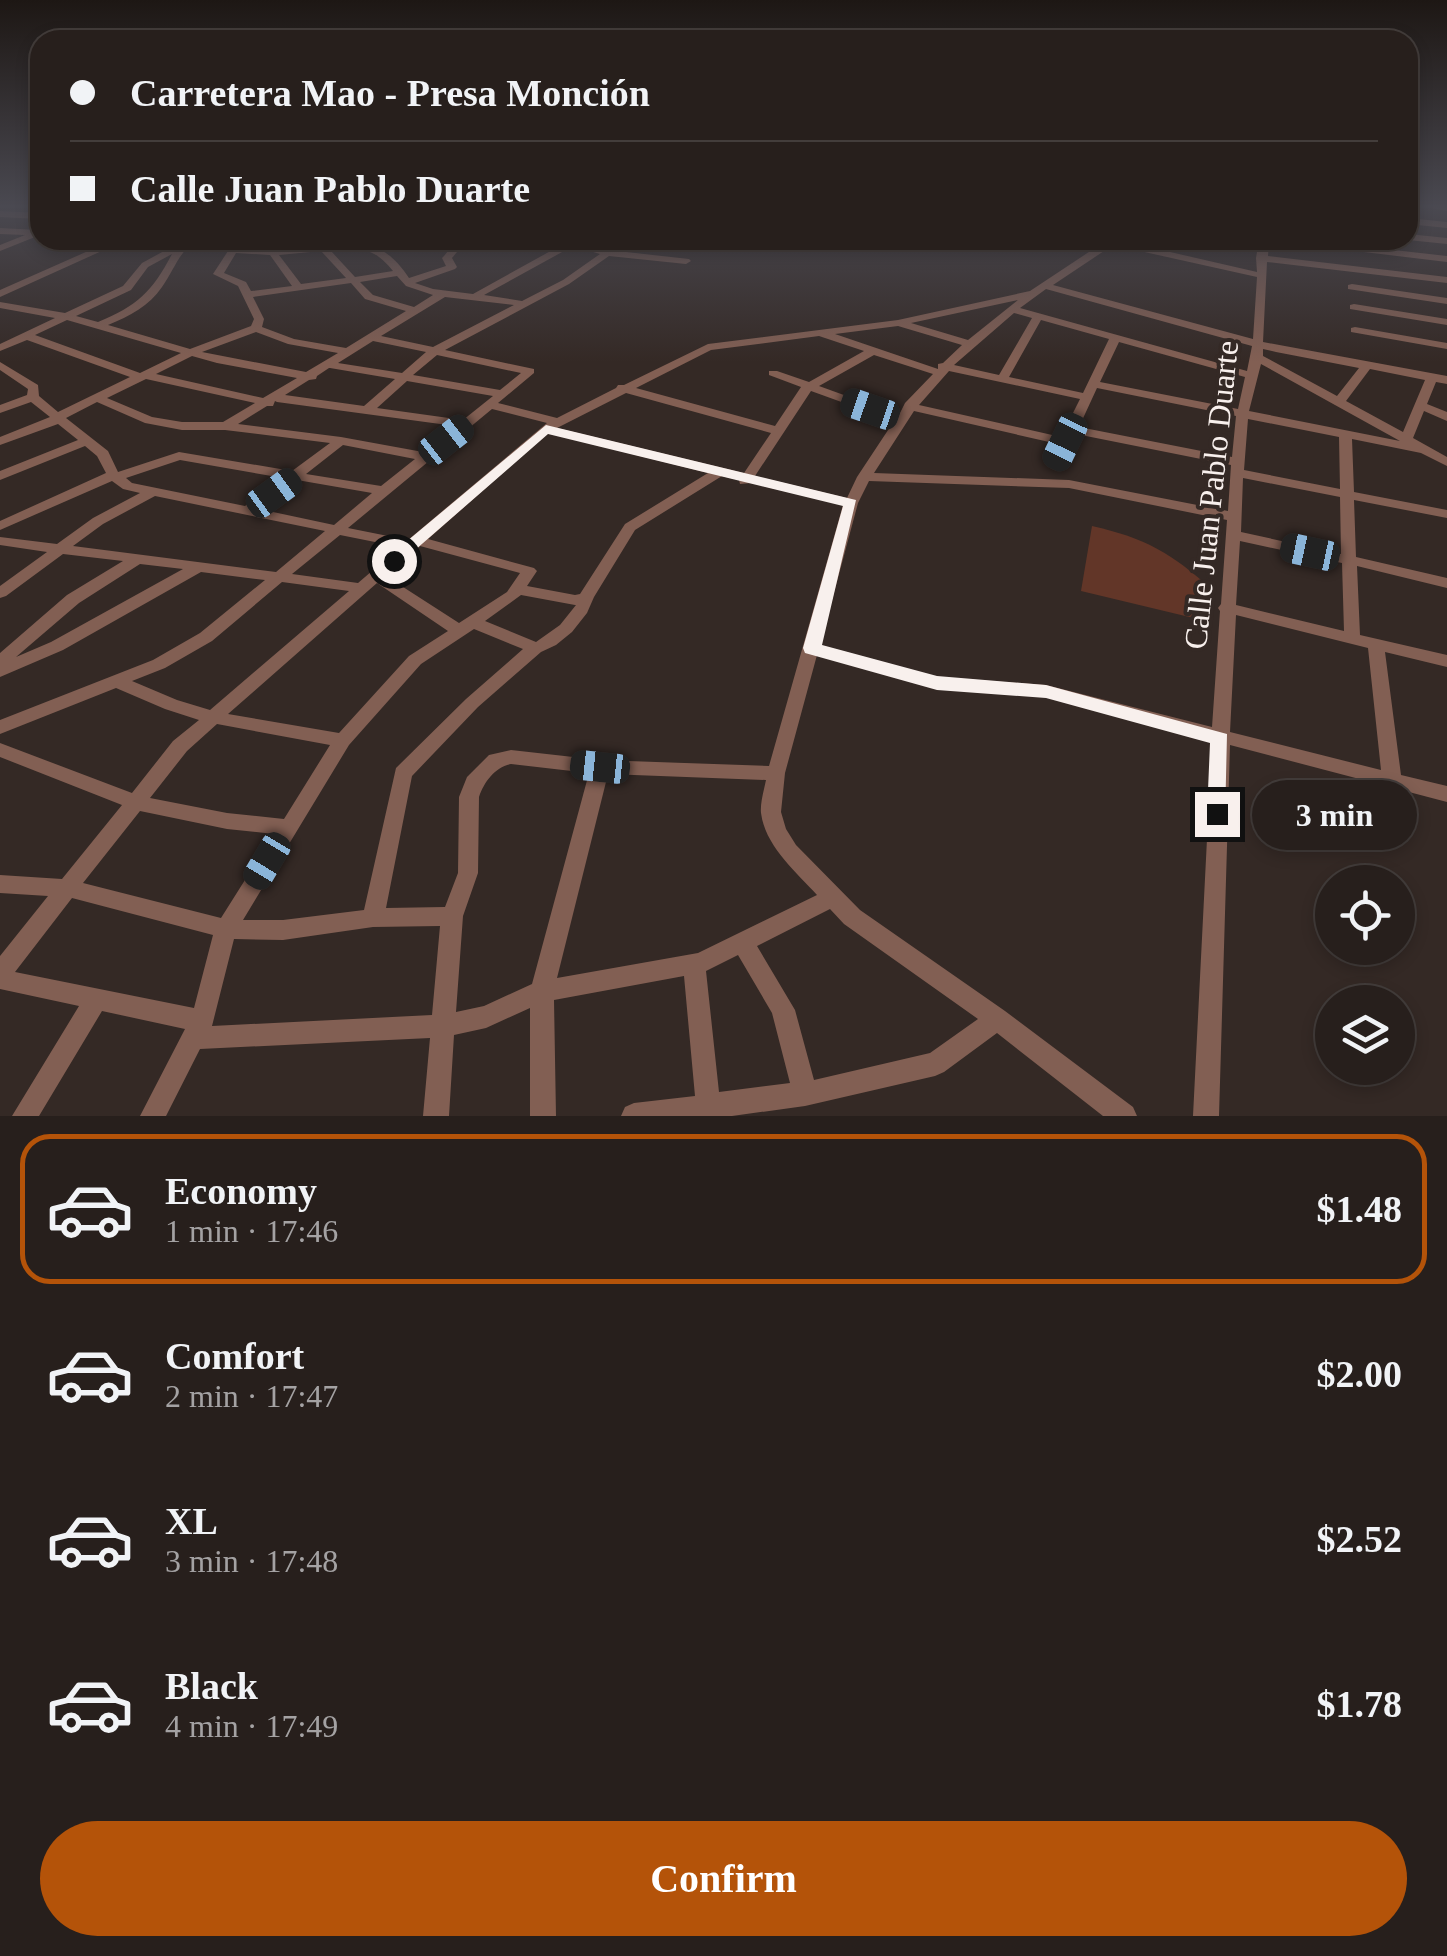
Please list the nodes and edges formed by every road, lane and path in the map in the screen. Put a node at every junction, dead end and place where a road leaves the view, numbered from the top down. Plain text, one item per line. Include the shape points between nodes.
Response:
1 (83, 257) edge
2 (159, 257) edge
3 (177, 257) edge
4 (229, 257) edge
5 (276, 257) edge
6 (335, 257) edge
7 (388, 257) edge
8 (448, 257) edge
9 (543, 257) edge
10 (600, 257) edge
11 (647, 257) edge
12 (1086, 257) edge
13 (1417, 257) edge
14 (1261, 258) edge
15 (1447, 260) edge
16 (686, 262) dead end
17 (1355, 270) junction
18 (404, 277) junction
19 (350, 279) junction
20 (1447, 280) edge
21 (297, 286) junction
22 (1352, 286) junction
23 (1041, 290) junction
24 (0, 294) edge
25 (444, 294) junction
26 (478, 294) junction
27 (246, 295) junction
28 (1447, 301) edge
29 (523, 304) junction
30 (0, 305) edge
31 (1354, 307) junction
32 (1015, 310) junction
33 (416, 311) junction
34 (68, 316) junction
35 (1038, 316) junction
36 (1447, 322) edge
37 (898, 323) junction
38 (100, 326) junction
39 (256, 328) junction
40 (1355, 330) junction
41 (813, 331) junction
42 (27, 336) junction
43 (370, 337) junction
44 (1116, 337) junction
45 (970, 344) junction
46 (1355, 345) dead end
47 (1447, 346) edge
48 (0, 348) edge
49 (346, 351) junction
50 (434, 351) junction
51 (192, 352) junction
52 (872, 352) junction
53 (1255, 358) junction
54 (0, 365) edge
55 (330, 365) junction
56 (1367, 365) junction
57 (939, 369) junction
58 (773, 373) dead end
59 (404, 374) junction
60 (143, 376) junction
61 (312, 377) junction
62 (1432, 377) junction
63 (8, 378) edge
64 (1002, 379) junction
65 (1447, 380) edge
66 (1093, 384) junction
67 (622, 388) junction
68 (806, 388) junction
69 (504, 394) junction
70 (34, 397) junction
71 (1087, 397) junction
72 (98, 398) junction
73 (273, 400) junction
74 (1339, 402) junction
75 (492, 405) junction
76 (1422, 406) junction
77 (0, 408) edge
78 (367, 410) junction
79 (906, 413) junction
80 (1245, 416) junction
81 (1447, 418) edge
82 (56, 419) junction
83 (467, 424) junction
84 (224, 426) junction
85 (551, 426) junction
86 (202, 430) junction
87 (779, 431) junction
88 (1068, 435) junction
89 (1344, 436) junction
90 (1406, 440) junction
91 (0, 441) edge
92 (86, 441) junction
93 (341, 441) junction
94 (1424, 450) junction
95 (179, 456) junction
96 (426, 457) junction
97 (1447, 462) edge
98 (1055, 463) dead end
99 (1238, 468) junction
100 (300, 474) junction
101 (717, 474) junction
102 (0, 476) edge
103 (115, 476) junction
104 (864, 477) junction
105 (745, 481) junction
106 (383, 491) junction
107 (151, 492) junction
108 (1346, 494) junction
109 (851, 503) junction
110 (248, 512) junction
111 (1447, 514) edge
112 (0, 526) edge
113 (1234, 526) junction
114 (335, 528) junction
115 (0, 541) edge
116 (413, 542) junction
117 (60, 549) junction
118 (137, 560) junction
119 (1348, 560) junction
120 (198, 567) junction
121 (274, 576) junction
122 (370, 582) junction
123 (1447, 583) edge
124 (514, 588) junction
125 (0, 593) edge
126 (586, 598) junction
127 (1226, 608) junction
128 (466, 626) junction
129 (1352, 638) junction
130 (1376, 644) junction
131 (534, 648) junction
132 (812, 648) junction
133 (1447, 661) edge
134 (0, 662) edge
135 (0, 671) edge
136 (115, 680) junction
137 (207, 719) junction
138 (0, 727) edge
139 (1220, 739) junction
140 (343, 740) junction
141 (0, 750) edge
142 (600, 767) junction
143 (776, 774) junction
144 (1392, 780) junction
145 (1447, 794) edge
146 (134, 802) junction
147 (287, 827) junction
148 (0, 884) edge
149 (66, 888) junction
150 (834, 897) junction
151 (452, 916) junction
152 (373, 918) junction
153 (226, 929) junction
154 (742, 942) junction
155 (694, 964) junction
156 (0, 976) edge
157 (542, 991) junction
158 (97, 999) junction
159 (997, 1019) junction
160 (443, 1026) junction
161 (198, 1030) junction
162 (805, 1094) junction
163 (708, 1104) junction
164 (25, 1116) edge
165 (153, 1116) edge
166 (436, 1116) edge
167 (543, 1116) edge
168 (634, 1116) edge
169 (1124, 1116) edge
170 (1206, 1116) edge

1 - 24 street
2 - 34 street via 127,288
3 - 38 street via 155,296
4 - 27 street via 218,274 242,284
5 - 21 street
6 - 19 street
7 - 18 street
8 - 18 street via 452,267
9 - 26 street
10 - 29 street
11 - 16 street
12 - 23 street
13 - 15 street
14 - 17 street
14 - 53 street, Calle Juan Pablo Duarte
17 - 20 street
17 - 22 street
18 - 19 street
18 - 25 street
19 - 21 street
19 - 33 street via 369,297
21 - 27 street
22 - 28 street
22 - 31 street
23 - 32 street
23 - 37 street
23 - 53 street
25 - 26 street
25 - 33 street
26 - 29 street
27 - 39 street via 259,318
29 - 50 street
30 - 34 street
31 - 36 street
31 - 40 street
32 - 35 street
32 - 45 street
33 - 43 street
34 - 38 street
34 - 42 street
35 - 44 street
35 - 64 street
37 - 41 street
37 - 45 street
38 - 51 street
39 - 49 street
39 - 51 street
40 - 46 street
40 - 47 street
41 - 52 street
41 - 67 street via 708,347
42 - 48 street
42 - 60 street
43 - 49 street
43 - 50 street
44 - 53 street
44 - 66 street
45 - 57 street
49 - 55 street
50 - 59 street
50 - 69 street via 530,370
51 - 60 street
51 - 61 street
52 - 57 street
52 - 68 street
53 - 56 street
53 - 74 street
53 - 80 street, Calle Juan Pablo Duarte
54 - 63 street
55 - 59 street
55 - 61 street
56 - 62 street
56 - 74 street
57 - 64 street
57 - 79 street
58 - 68 street
59 - 69 street
59 - 78 street
60 - 72 street
60 - 73 street
61 - 73 street
62 - 65 street
62 - 76 street
63 - 70 street via 34,388
64 - 71 street
66 - 71 street
66 - 80 street
67 - 85 street
67 - 87 street
68 - 79 street
68 - 87 street
69 - 75 street
70 - 77 street
70 - 82 street
71 - 88 street
72 - 82 street
72 - 86 street via 150,420
73 - 78 street
73 - 84 street
74 - 90 street
75 - 83 street
75 - 85 street
76 - 81 street
76 - 90 street
78 - 83 street
79 - 88 street
79 - 104 street
80 - 89 street
80 - 99 street, Calle Juan Pablo Duarte
82 - 91 street
82 - 92 street
83 - 96 street
84 - 86 street
84 - 93 street
85 - 101 street
85 - 116 street
86 - 95 street via 182,445
87 - 105 street
88 - 98 street
88 - 99 street
89 - 94 street
89 - 108 street
90 - 94 street
92 - 102 street
92 - 103 street
93 - 96 street
93 - 100 street
94 - 97 street
95 - 100 street
95 - 103 street
96 - 106 street
99 - 108 street
99 - 113 street, Calle Juan Pablo Duarte
100 - 106 street
100 - 110 street
101 - 105 street
101 - 126 street via 630,527
103 - 107 street
103 - 112 street
104 - 109 street
104 - 113 street via 1069,484
105 - 109 street
106 - 114 street
107 - 110 street
107 - 117 street
108 - 111 street
108 - 119 street
109 - 132 street
110 - 114 street
113 - 119 street
113 - 127 street, Calle Juan Pablo Duarte
114 - 116 street
114 - 121 street
115 - 117 street
116 - 122 street
116 - 124 street via 529,571
117 - 118 street
117 - 125 street
118 - 120 street
118 - 134 street via 73,598
119 - 123 street
119 - 129 street
120 - 121 street
120 - 135 street
121 - 122 street
121 - 136 street via 206,637
122 - 128 street
122 - 137 street
124 - 126 street
124 - 128 street
126 - 131 street via 584,608
127 - 129 street
127 - 139 street, Calle Juan Pablo Duarte
128 - 131 street
128 - 140 street via 399,674
129 - 130 street
130 - 133 street
130 - 144 street
131 - 152 street via 403,773
132 - 139 street via 937,683 1046,691
132 - 143 street
136 - 137 street
136 - 138 street
137 - 140 street
137 - 146 street
139 - 144 street
139 - 170 street, Calle Juan Pablo Duarte
140 - 147 street
141 - 146 street
142 - 143 street
142 - 151 street via 496,760 470,789 468,873
142 - 157 street
143 - 150 street via 771,812 777,831
144 - 145 street
146 - 147 street
146 - 149 street
147 - 153 street
148 - 149 street
149 - 153 street
149 - 156 street
150 - 154 street
150 - 159 street via 852,917
151 - 152 street
151 - 160 street
152 - 153 street via 283,930
153 - 161 street
154 - 155 street
154 - 162 street via 783,1010
155 - 157 street
155 - 163 street
156 - 158 street
157 - 160 street via 486,1017
157 - 167 street
158 - 161 street
158 - 164 street
159 - 162 street via 935,1064
159 - 169 street
160 - 161 street
160 - 166 street
161 - 165 street
162 - 163 street
163 - 168 street

